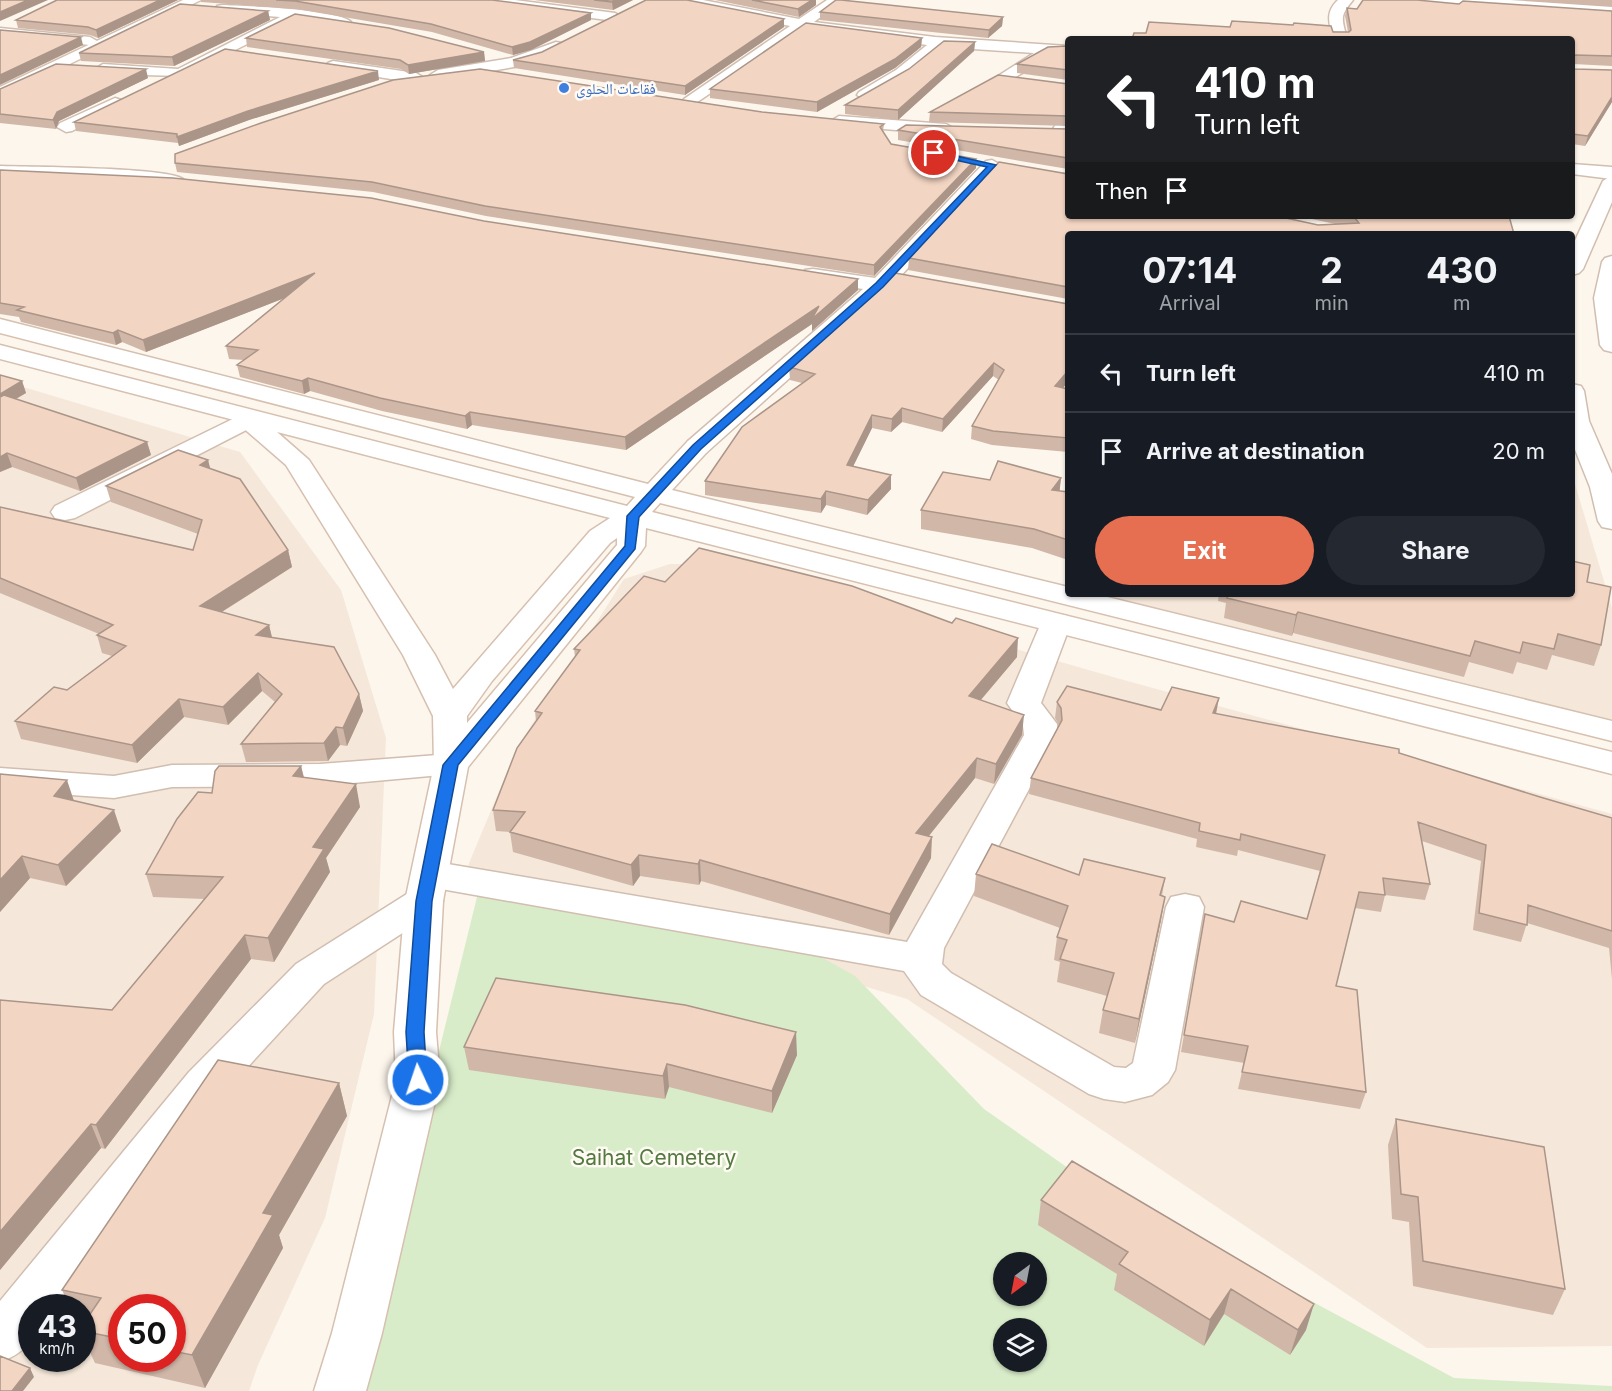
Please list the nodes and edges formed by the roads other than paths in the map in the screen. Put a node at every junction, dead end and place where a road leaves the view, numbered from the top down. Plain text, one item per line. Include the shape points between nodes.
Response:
1 (327, 0) edge
2 (483, 0) edge
3 (681, 0) edge
4 (836, 0) edge
5 (1346, 0) edge
6 (1414, 0) edge
7 (1469, 0) edge
8 (184, 2) edge
9 (633, 9) edge
10 (1612, 9) edge
11 (1612, 13) edge
12 (298, 14) junction
13 (615, 17) junction
14 (21, 19) edge
15 (803, 24) junction
16 (362, 25) edge
17 (0, 30) edge
18 (586, 32) edge
19 (1339, 36) edge
20 (90, 41) junction
21 (566, 41) edge
22 (939, 43) junction
23 (225, 50) junction
24 (1050, 50) junction
25 (1065, 50) edge
26 (484, 51) edge
27 (247, 53) edge
28 (315, 63) edge
29 (57, 66) junction
30 (517, 70) junction
31 (176, 73) junction
32 (416, 78) junction
33 (1030, 82) edge
34 (0, 83) edge
35 (146, 88) edge
36 (369, 90) edge
37 (0, 93) edge
38 (126, 98) edge
39 (714, 108) edge
40 (66, 127) dead end
41 (959, 130) edge
42 (156, 163) dead end
43 (993, 165) edge
44 (1575, 169) edge
45 (0, 172) edge
46 (1612, 173) edge
47 (122, 175) junction
48 (1612, 181) edge
49 (194, 182) edge
50 (1575, 262) edge
51 (1612, 262) edge
52 (799, 273) edge
53 (912, 279) edge
54 (884, 280) junction
55 (0, 326) edge
56 (1612, 345) edge
57 (0, 352) edge
58 (1575, 415) edge
59 (242, 416) junction
60 (655, 494) junction
61 (65, 512) dead end
62 (633, 516) junction
63 (1612, 521) edge
64 (1065, 596) edge
65 (1069, 597) edge
66 (1056, 623) junction
67 (450, 716) junction
68 (1612, 732) edge
69 (1612, 763) edge
70 (451, 765) junction
71 (0, 779) edge
72 (427, 887) junction
73 (1185, 907) dead end
74 (920, 959) junction
75 (0, 1339) edge
76 (340, 1391) edge

1 - 12 street
2 - 13 street
3 - 15 street
4 - 15 street
5 - 19 street via 1336,9
6 - 11 street
7 - 10 street
8 - 12 street
8 - 20 street
8 - 29 street
9 - 13 street
12 - 16 street
12 - 23 street
13 - 18 street
14 - 17 street
15 - 22 street
15 - 39 street via 684,101
17 - 20 street
20 - 34 street
21 - 30 street
22 - 24 street
22 - 41 street via 902,74 821,119
23 - 27 street
23 - 31 street
24 - 25 street
24 - 33 street via 1004,79
26 - 30 street
28 - 32 street
29 - 31 street
29 - 37 street
30 - 32 street
31 - 35 street
32 - 36 street
38 - 40 street
42 - 47 street
43 - 54 street
44 - 46 street
45 - 47 street
47 - 49 street
48 - 50 street
51 - 56 street via 1605,298
52 - 54 street
53 - 54 street
54 - 60 street via 697,447
55 - 60 street
57 - 59 street
58 - 63 street via 1604,487
59 - 61 street
59 - 62 street
59 - 67 street via 296,460 419,655
60 - 62 street
60 - 64 street
62 - 66 street
62 - 67 street via 600,537 481,674
62 - 70 street via 631,546
65 - 68 street
66 - 69 street
66 - 74 street via 1024,703 1040,724 1041,735
67 - 70 street
70 - 71 street via 320,775 172,776 114,787
70 - 72 street
72 - 74 street
72 - 75 street via 310,974 205,1084
72 - 76 street via 415,1032 418,1080
73 - 74 street via 1153,1070 1141,1082 1126,1086 1104,1082 936,984 923,971

